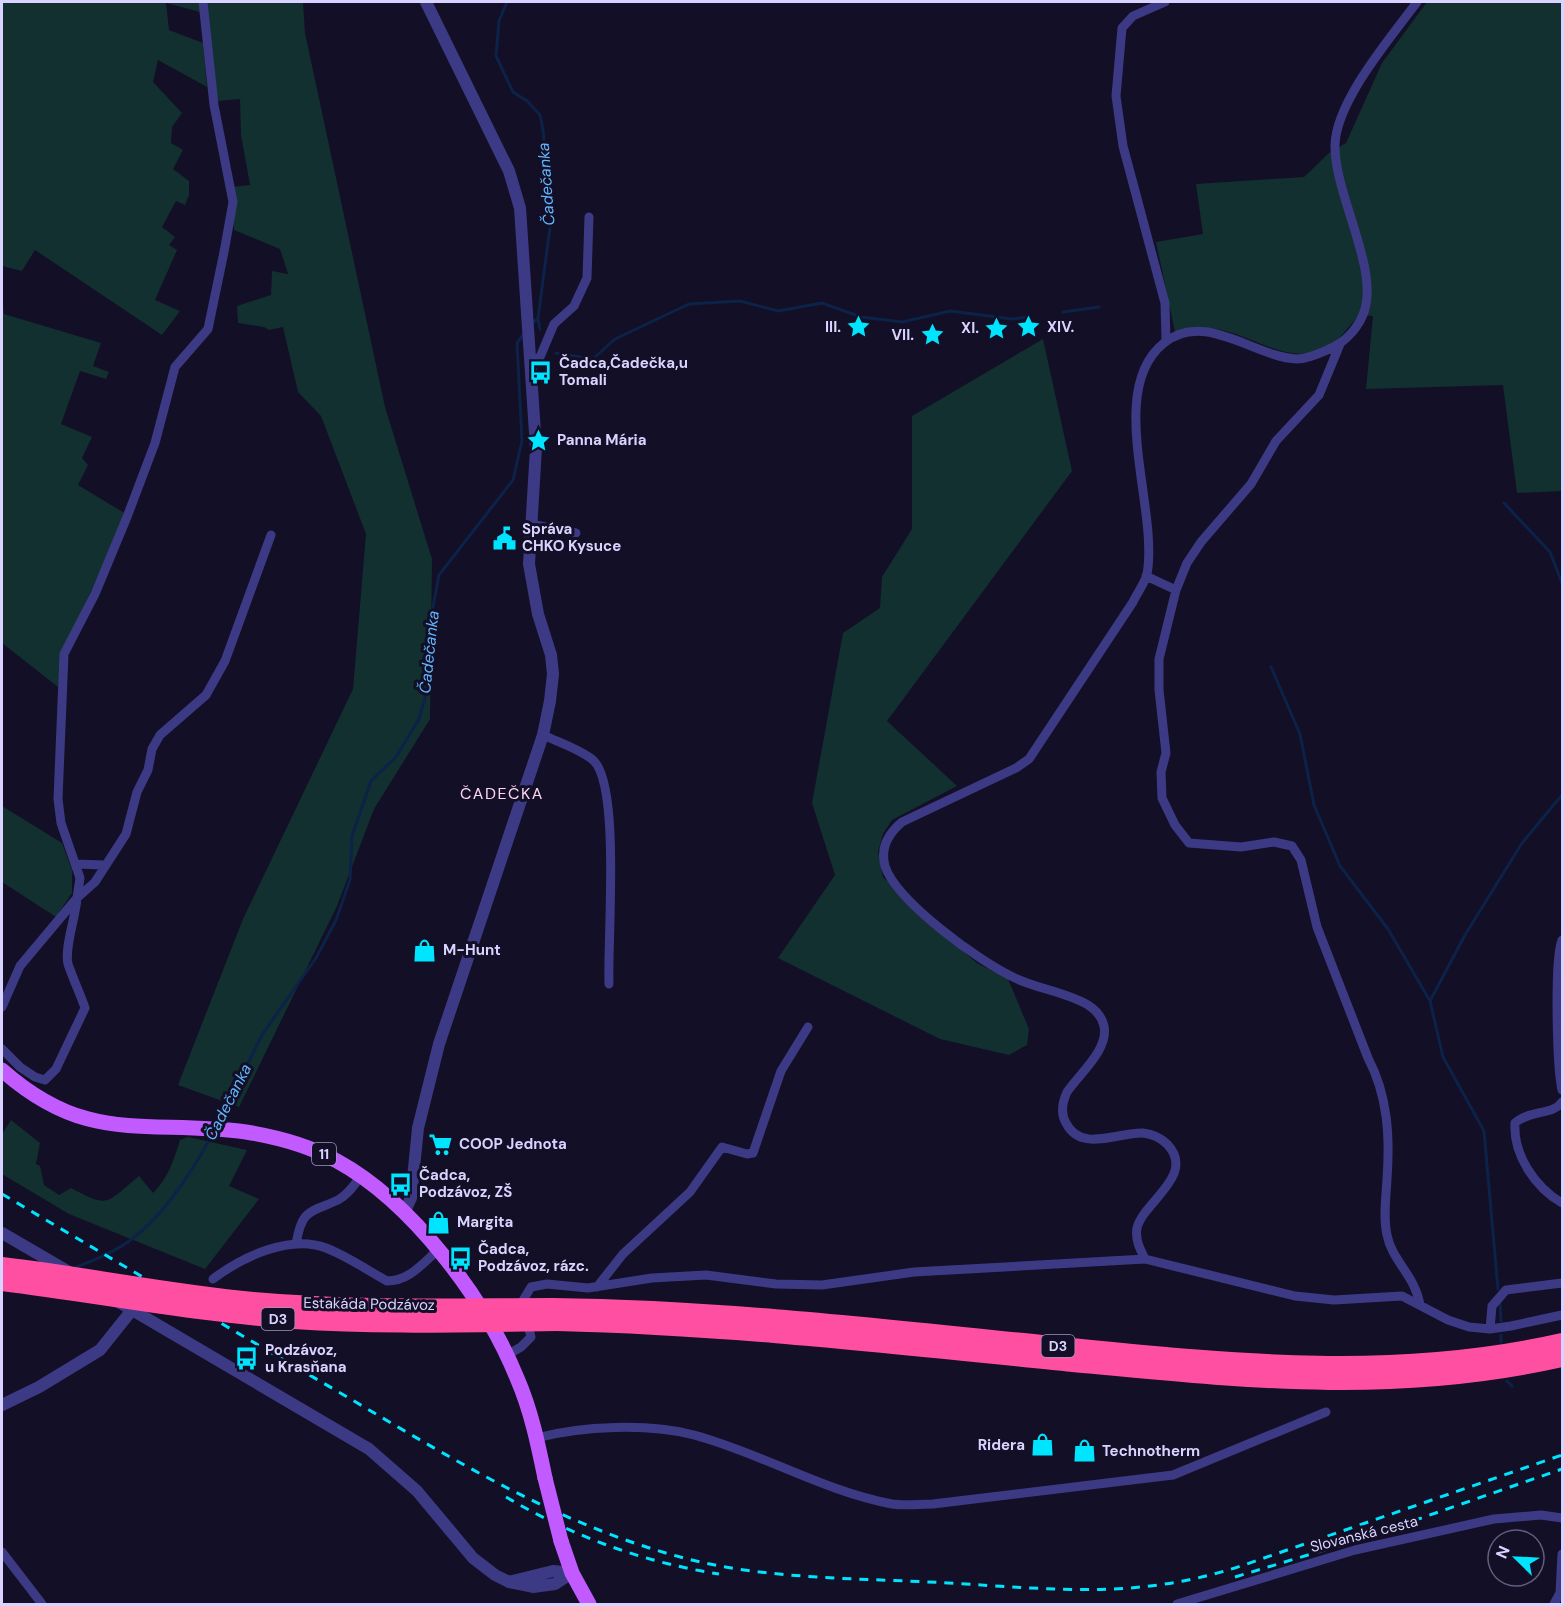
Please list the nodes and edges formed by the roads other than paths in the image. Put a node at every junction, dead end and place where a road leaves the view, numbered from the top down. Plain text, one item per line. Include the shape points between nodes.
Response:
1 (203, 2) edge
2 (426, 2) edge
3 (1165, 2) edge
4 (1417, 2) edge
5 (589, 217) dead end
6 (1166, 341) junction
7 (1340, 344) junction
8 (531, 362) junction
9 (530, 524) junction
10 (576, 532) dead end
11 (272, 535) dead end
12 (1146, 576) junction
13 (1176, 590) junction
14 (543, 735) junction
15 (76, 864) junction
16 (104, 865) junction
17 (78, 898) junction
18 (1563, 940) edge
19 (609, 984) dead end
20 (2, 1007) edge
21 (808, 1027) dead end
22 (2, 1049) edge
23 (2, 1070) edge
24 (1563, 1090) edge
25 (1563, 1102) edge
26 (361, 1176) junction
27 (1563, 1203) edge
28 (404, 1214) junction
29 (2, 1233) edge
30 (296, 1244) junction
31 (438, 1250) junction
32 (1145, 1259) junction
33 (2, 1266) edge
34 (213, 1279) dead end
35 (2, 1282) edge
36 (1563, 1283) edge
37 (597, 1287) junction
38 (1420, 1305) junction
39 (132, 1310) junction
40 (555, 1315) junction
41 (1563, 1315) edge
42 (1490, 1329) junction
43 (1563, 1342) edge
44 (507, 1355) junction
45 (1563, 1358) edge
46 (2, 1405) edge
47 (1326, 1412) dead end
48 (536, 1438) junction
49 (1563, 1518) edge
50 (2, 1552) edge
51 (1563, 1554) edge
52 (572, 1573) junction
53 (42, 1605) edge
54 (589, 1605) edge
55 (1177, 1605) edge
56 (1554, 1605) edge

1 - 15 street via 214,105 232,202 208,329 175,367 155,443 127,518 64,654 58,799 61,823
2 - 8 street via 516,190
3 - 6 street via 1133,16 1122,28 1116,96 1123,146 1165,303
4 - 7 street via 1347,102 1335,144 1338,182 1362,256 1369,293 1362,316
5 - 8 street via 586,278 574,306 555,324 540,357
6 - 7 street via 1196,330 1224,335 1271,355 1299,359
6 - 12 street via 1146,361 1139,392 1137,434 1149,548
7 - 13 street via 1318,395 1276,441 1251,484 1201,542
8 - 9 street via 536,448
9 - 10 street
9 - 14 street via 531,582 553,674
11 - 16 street via 225,661 206,695 156,742 126,834
12 - 13 street
12 - 32 street via 1033,754 1016,768 902,822 888,838 884,859 897,886 965,948 1016,979 1080,1001 1097,1012 1104,1029 1101,1047 1067,1092 1062,1115 1069,1128 1087,1139 1145,1133 1170,1147 1174,1160 1172,1178 1137,1229 1137,1242
13 - 38 street via 1159,659 1166,753 1161,798 1189,843 1241,847 1274,842 1292,846 1301,860 1317,927 1384,1098 1389,1139 1385,1226 1392,1251 1407,1270
14 - 19 street via 593,760 603,776 612,866
14 - 28 street via 439,1044 418,1128 411,1198
15 - 16 street
15 - 17 street via 80,878
16 - 17 street via 95,882
17 - 20 street via 20,966
17 - 22 street via 68,963 85,1008 56,1069 45,1080 35,1077
18 - 24 street via 1557,973 1558,1071
21 - 37 street via 780,1071 753,1153 722,1147 690,1192 623,1254
23 - 26 main road, 11 via 44,1102 82,1119 128,1127 263,1135 301,1145
25 - 27 street via 1554,1110 1521,1118 1515,1123 1514,1136 1529,1172
26 - 28 main road, 11
26 - 30 street via 339,1200 307,1214
28 - 31 main road, 11
29 - 39 street, bridge
30 - 31 street via 325,1247 387,1281 406,1278
30 - 34 street via 257,1253
31 - 44 main road, 11 via 479,1302
32 - 37 street via 936,1271 822,1285 706,1275
32 - 38 street via 1295,1296 1334,1300 1392,1295
33 - 40 highway, Estakáda Podzávoz / D3, bridge via 286,1304
35 - 40 highway, Estakáda Podzávoz / D3, bridge via 295,1320 363,1323
36 - 42 street via 1506,1290 1492,1306
37 - 44 street via 531,1287 522,1302 531,1337
38 - 42 street via 1448,1320
39 - 46 street via 100,1350
39 - 52 street via 369,1449 417,1491 485,1568 509,1582 532,1587 555,1584
40 - 43 highway, D3 via 633,1308 1306,1366 1440,1362
40 - 45 highway, D3 via 1302,1383 1419,1380
41 - 42 street
44 - 48 main road, 11
47 - 48 street via 1173,1474 933,1504 893,1504 693,1435 635,1428 562,1432
48 - 52 main road, 11, bridge
49 - 55 street, Slovanská cesta via 1541,1515 1494,1519 1355,1550
50 - 53 street
51 - 56 street via 1560,1593
52 - 54 main road, 11

